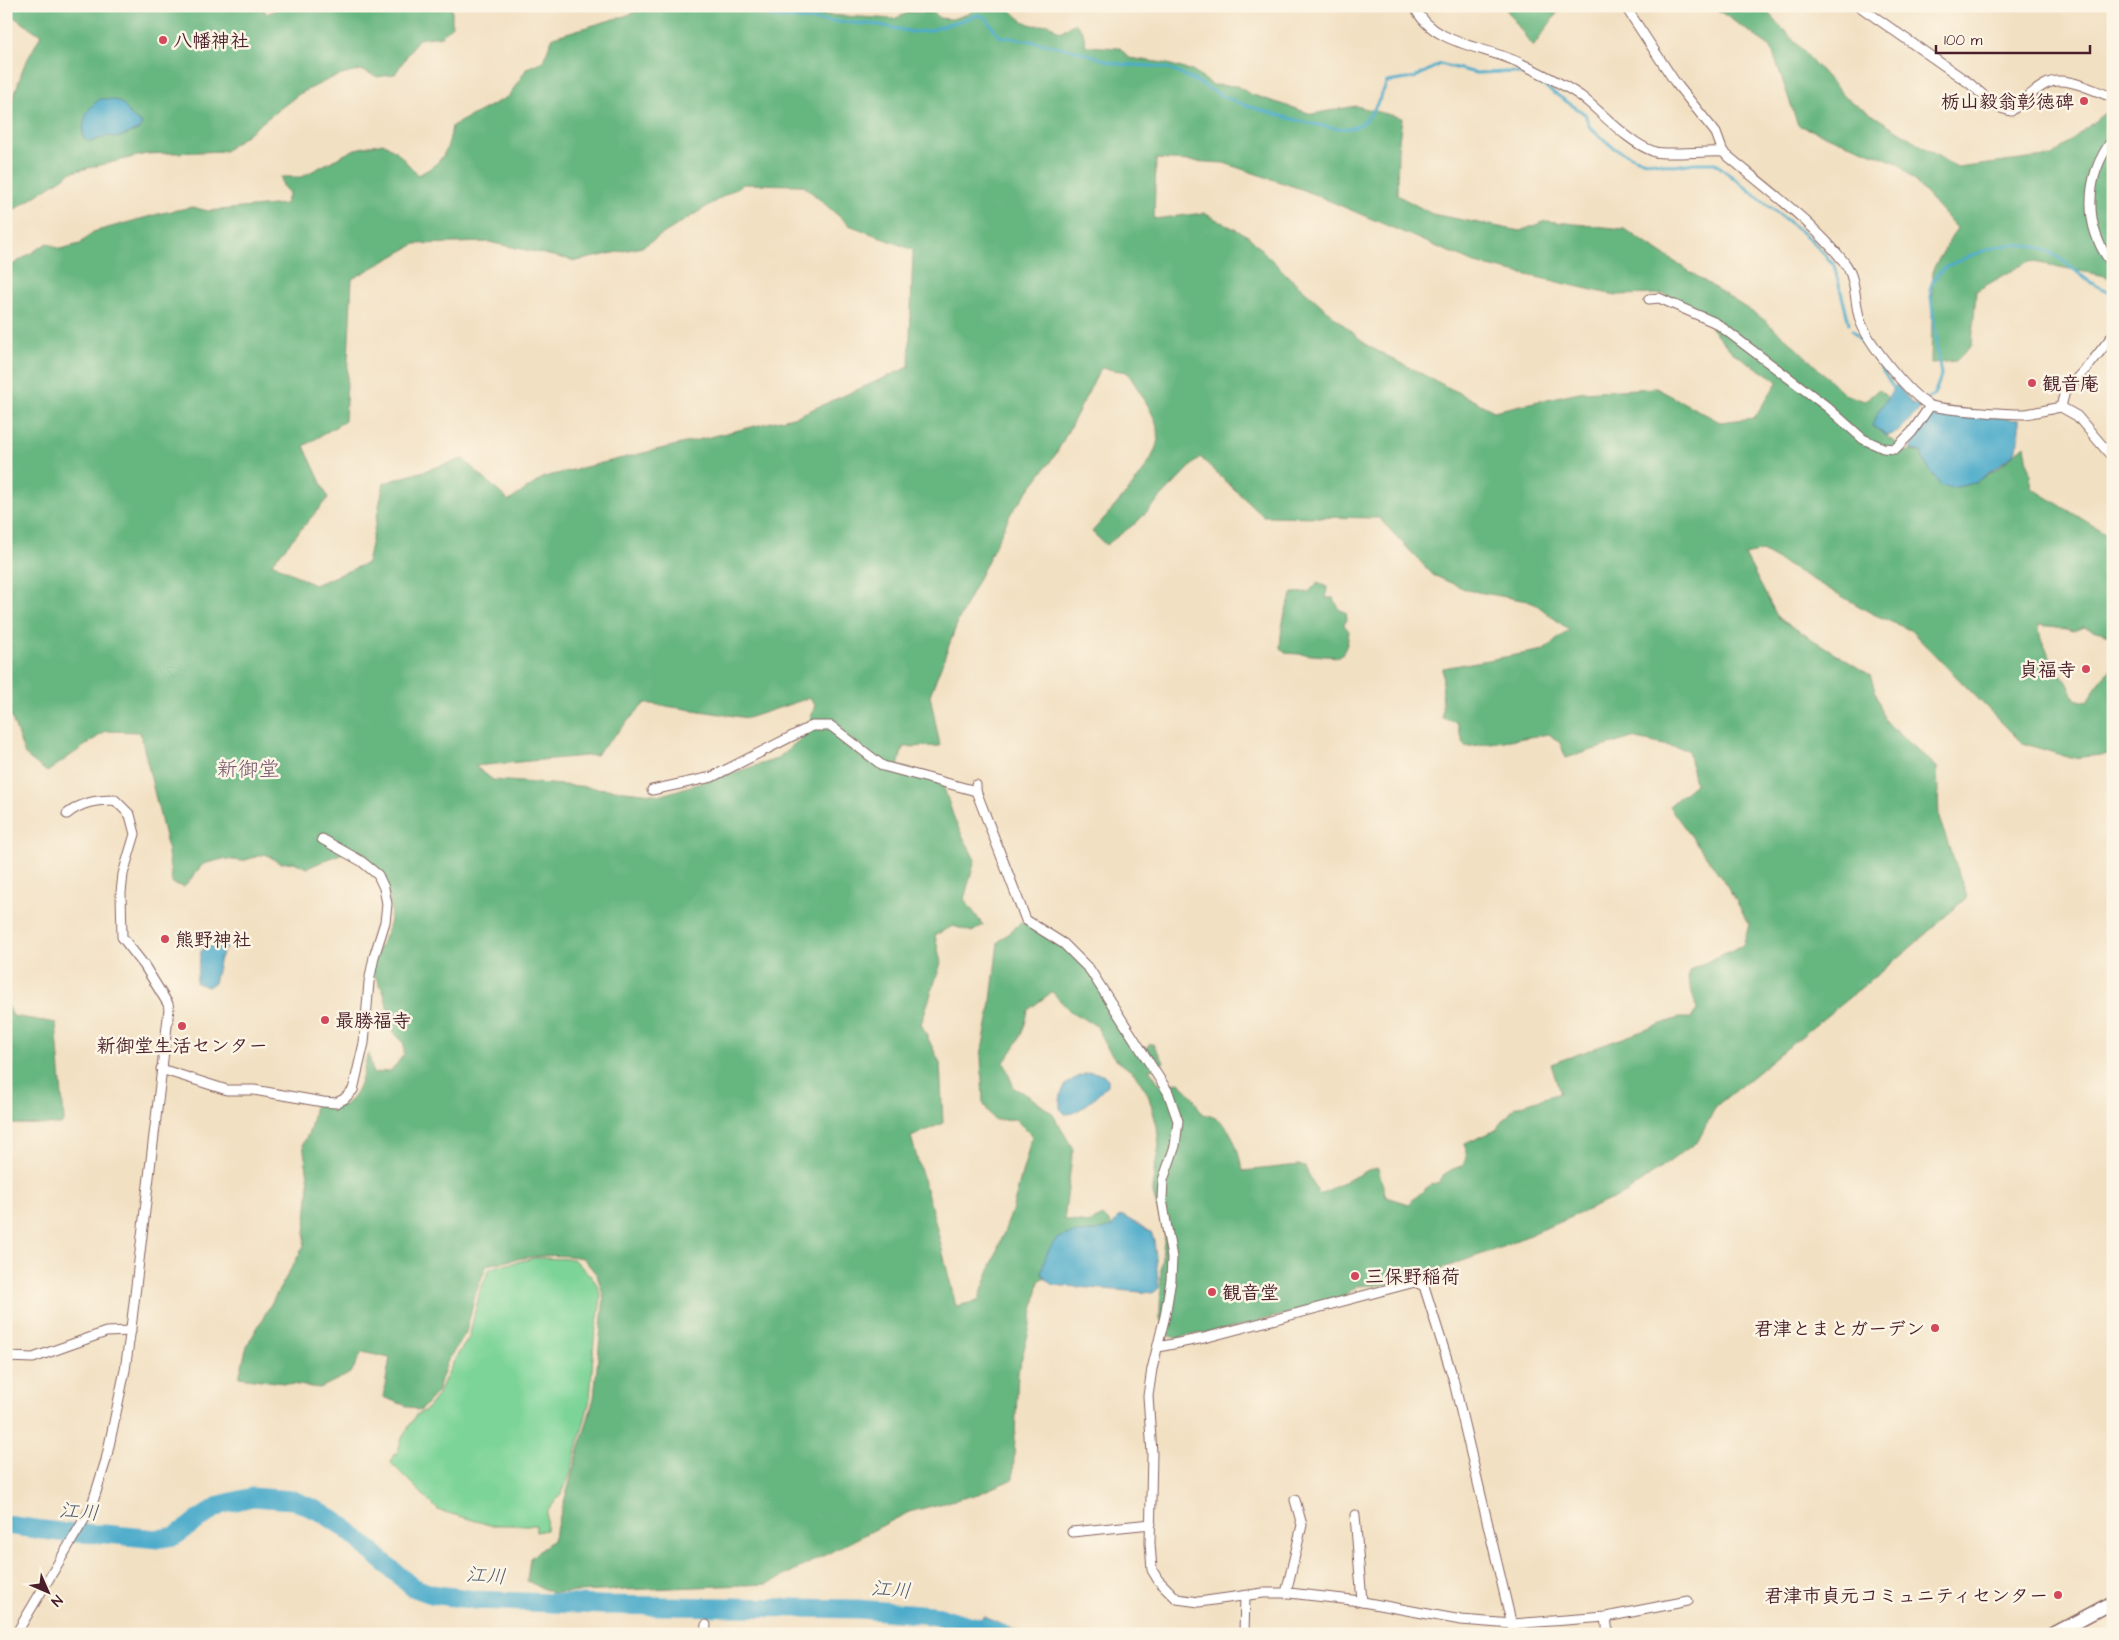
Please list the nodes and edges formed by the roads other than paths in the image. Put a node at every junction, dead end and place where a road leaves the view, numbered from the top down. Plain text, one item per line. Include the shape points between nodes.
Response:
1 (1414, 6) edge
2 (1625, 6) edge
3 (1859, 6) edge
4 (2113, 94) edge
5 (2113, 140) edge
6 (1723, 152) junction
7 (2113, 265) edge
8 (1649, 298) dead end
9 (2113, 335) edge
10 (1926, 402) junction
11 (2061, 407) junction
12 (2113, 458) edge
13 (652, 790) dead end
14 (67, 814) dead end
15 (322, 839) dead end
16 (161, 1069) junction
17 (131, 1331) junction
18 (1158, 1347) junction
19 (6, 1357) edge
20 (1295, 1500) dead end
21 (1355, 1515) dead end
22 (1151, 1524) junction
23 (1072, 1532) dead end
24 (1286, 1593) junction
25 (1245, 1596) junction
26 (1688, 1601) dead end
27 (1362, 1602) junction
28 (2113, 1602) edge
29 (1606, 1617) junction
30 (1512, 1624) junction
31 (16, 1634) edge
32 (1244, 1634) edge
33 (1514, 1634) edge
34 (1608, 1634) edge
35 (2053, 1634) edge

1 - 6 street via 1420,18 1443,36 1519,62 1580,96 1640,145 1657,153
2 - 6 street via 1675,82 1716,133
3 - 4 street via 2005,110 2011,111 2053,81
5 - 7 street via 2093,174 2090,196 2092,221 2103,253
6 - 10 street via 1820,236 1846,263 1860,321 1873,344 1893,371
8 - 10 street via 1659,298 1716,323 1826,406 1863,439 1883,448 1896,449 1912,432
9 - 11 street via 2065,390
10 - 11 street via 2025,414
11 - 12 street via 2077,416
13 - 18 street via 712,777 812,726 830,726 883,766 976,788 1026,920 1064,944 1090,970 1132,1033 1175,1108 1178,1133 1163,1180 1162,1198 1172,1258 1171,1280
14 - 16 street via 85,802 115,800 133,822 135,834 120,894 122,937 168,1004
15 - 16 street via 361,861 378,875 387,904 369,982 364,1043 353,1090 336,1103 323,1102 254,1090 227,1090
16 - 17 street
17 - 19 street via 106,1332 33,1358
17 - 31 street via 106,1460 91,1508
18 - 22 street via 1148,1396 1152,1453
18 - 30 street via 1204,1338 1415,1282 1424,1286 1453,1378
20 - 24 street via 1302,1525
21 - 27 street
22 - 23 street
22 - 25 street via 1152,1570 1177,1599 1199,1602
24 - 25 street
24 - 27 street
25 - 32 street
26 - 29 street
27 - 30 street via 1461,1620
28 - 35 street
29 - 30 street
29 - 34 street
30 - 33 street

